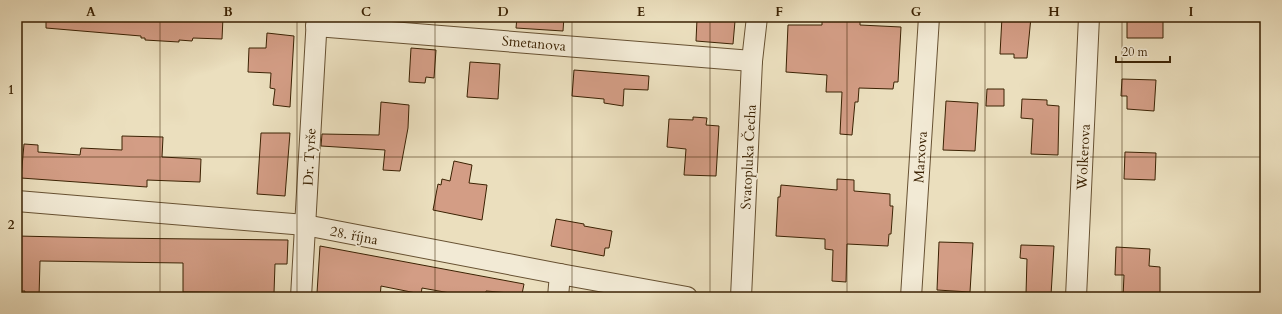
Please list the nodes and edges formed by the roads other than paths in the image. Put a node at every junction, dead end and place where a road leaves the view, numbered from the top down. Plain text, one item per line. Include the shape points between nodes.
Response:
1 (757, 17) edge
2 (929, 17) edge
3 (1089, 17) edge
4 (316, 21) edge
5 (752, 61) junction
6 (17, 201) edge
7 (305, 225) junction
8 (560, 274) junction
9 (301, 297) edge
10 (558, 297) edge
11 (687, 297) edge
12 (741, 297) edge
13 (911, 297) edge
14 (1076, 297) edge

1 - 5 street, Svatopluka Čecha
2 - 13 street, Marxova
3 - 14 street, Wolkerova
4 - 5 street, Smetanova
4 - 7 street, Dr. Tyrše
5 - 12 street, Svatopluka Čecha
6 - 7 street, 28. října
7 - 8 street, 28. října
7 - 9 street, Dr. Tyrše
8 - 10 street
8 - 11 street, 28. října

